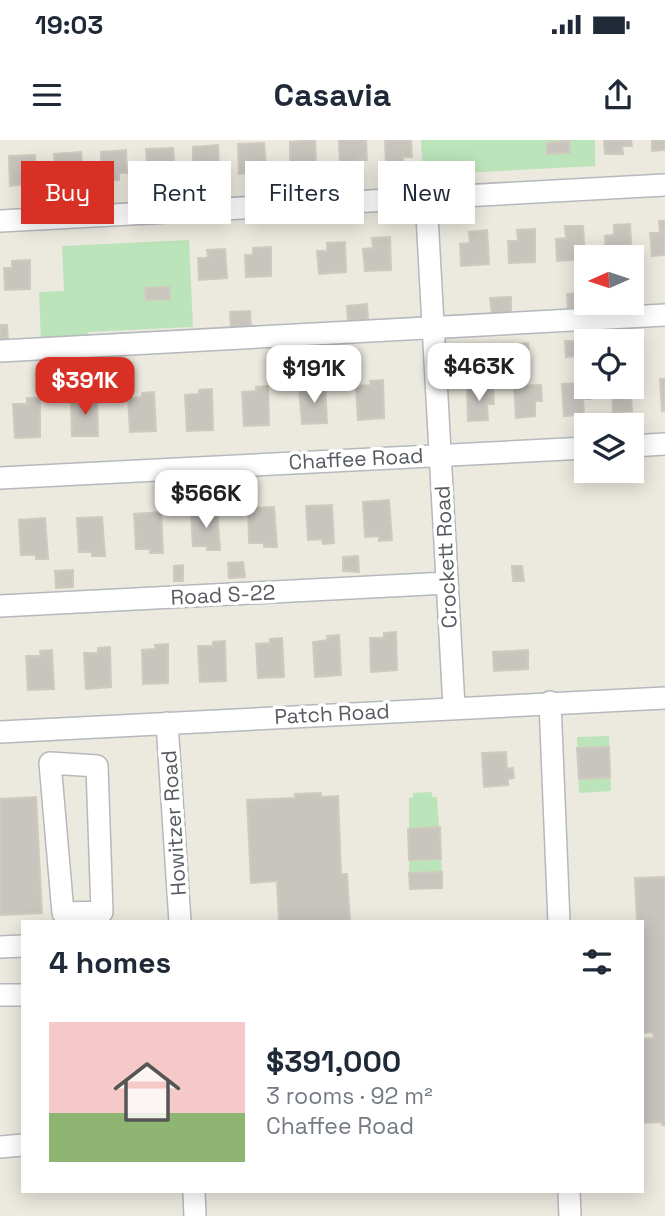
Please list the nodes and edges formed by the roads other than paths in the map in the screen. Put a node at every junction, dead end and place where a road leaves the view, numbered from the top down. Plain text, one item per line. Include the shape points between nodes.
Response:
1 (665, 185) edge
2 (475, 195) edge
3 (378, 200) edge
4 (0, 221) edge
5 (428, 224) edge
6 (665, 315) edge
7 (434, 327) junction
8 (0, 351) edge
9 (665, 444) edge
10 (644, 445) edge
11 (574, 449) edge
12 (440, 455) junction
13 (0, 478) edge
14 (447, 583) junction
15 (0, 606) edge
16 (665, 698) edge
17 (550, 702) junction
18 (454, 707) junction
19 (167, 723) junction
20 (45, 730) junction
21 (0, 732) edge
22 (50, 763) junction
23 (102, 917) edge
24 (180, 920) edge
25 (559, 920) edge
26 (21, 946) edge
27 (0, 947) edge
28 (0, 995) edge
29 (21, 995) edge
30 (21, 1146) edge
31 (0, 1147) edge
32 (194, 1193) edge
33 (569, 1193) edge
34 (195, 1216) edge
35 (570, 1216) edge

1 - 2 street
3 - 4 street
5 - 7 street, Crockett Road
6 - 7 street
7 - 8 street
7 - 12 street, Crockett Road
9 - 10 street
11 - 12 street, Chaffee Road
12 - 13 street, Chaffee Road
12 - 14 street, Crockett Road
14 - 15 street, Road S-22
14 - 18 street, Crockett Road
16 - 17 street, Patch Road
17 - 18 street, Patch Road
17 - 25 street
18 - 19 street, Patch Road
19 - 20 street, Patch Road
19 - 24 street, Howitzer Road
20 - 21 street, Patch Road
20 - 22 street
22 - 23 street via 63,913
22 - 23 street via 97,766
26 - 27 street
28 - 29 street
30 - 31 street
32 - 34 street
33 - 35 street

